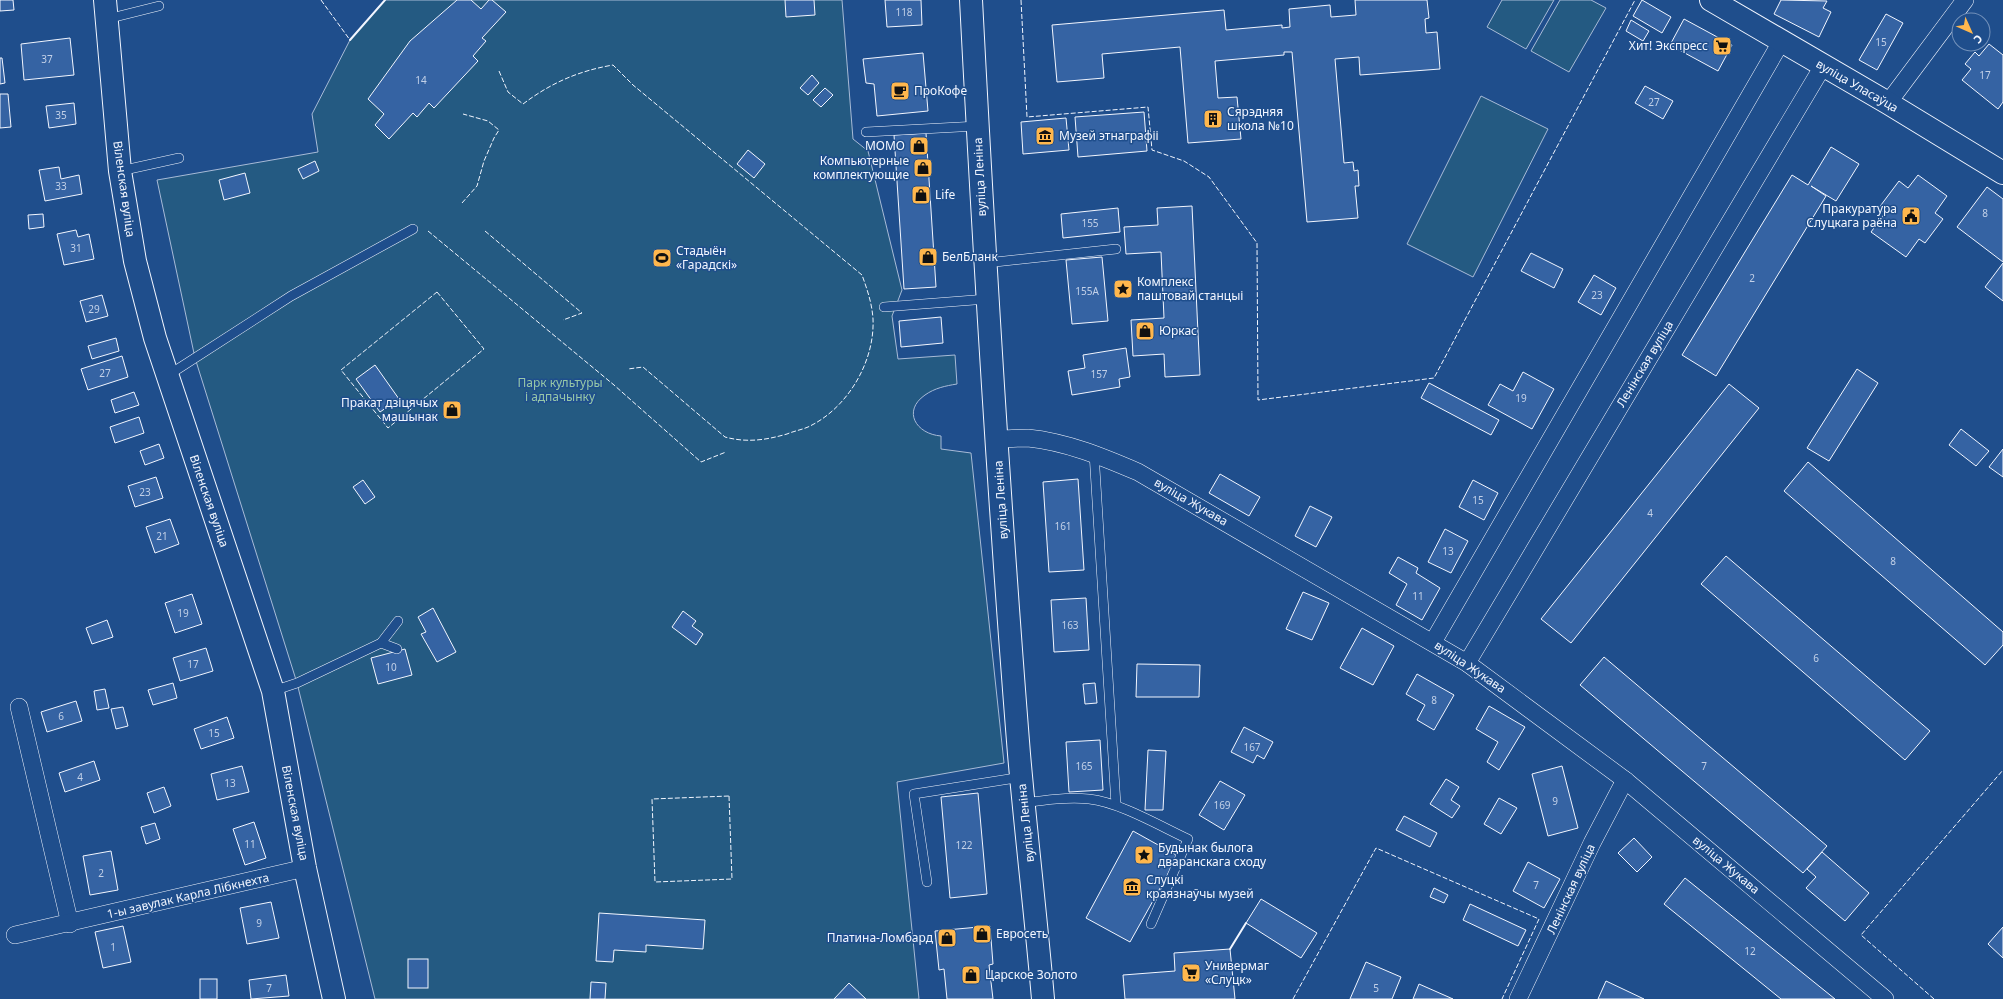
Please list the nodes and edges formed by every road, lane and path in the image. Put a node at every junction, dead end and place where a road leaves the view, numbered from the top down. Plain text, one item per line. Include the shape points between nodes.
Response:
1 (971, 0) edge
2 (1711, 0) edge
3 (1965, 0) edge
4 (159, 6) dead end
5 (106, 10) edge
6 (1781, 42) junction
7 (1823, 66) junction
8 (1888, 103) junction
9 (978, 126) junction
10 (866, 132) dead end
11 (179, 158) dead end
12 (120, 171) junction
13 (2003, 173) edge
14 (413, 229) dead end
15 (1116, 249) dead end
16 (984, 263) junction
17 (987, 299) junction
18 (884, 307) dead end
19 (167, 376) junction
20 (997, 439) junction
21 (1094, 453) junction
22 (398, 621) dead end
23 (1433, 642) junction
24 (381, 643) junction
25 (397, 649) dead end
26 (1467, 663) junction
27 (273, 691) junction
28 (19, 707) dead end
29 (1022, 777) junction
30 (1625, 780) junction
31 (1024, 803) junction
32 (1116, 805) junction
33 (305, 868) junction
34 (927, 882) dead end
35 (70, 924) junction
36 (1151, 924) dead end
37 (15, 935) dead end
38 (334, 999) edge
39 (1043, 999) edge
40 (1518, 999) edge
41 (1885, 999) edge

1 - 9 main road, вуліца Леніна
2 - 6 main road, вуліца Уласаўца
3 - 8 street
4 - 5 lane
5 - 12 main road, Віленская вуліца
6 - 7 main road, вуліца Уласаўца
6 - 23 street
7 - 8 main road, вуліца Уласаўца
7 - 26 street, Ленінская вуліца
8 - 13 main road, вуліца Уласаўца
9 - 10 lane
9 - 16 main road, вуліца Леніна
11 - 12 lane
12 - 19 main road, Віленская вуліца via 134,261
14 - 19 lane via 291,296
15 - 16 lane
16 - 17 main road, вуліца Леніна
17 - 18 lane
17 - 20 main road, вуліца Леніна
19 - 27 main road, Віленская вуліца
20 - 21 street, вуліца Жукава via 1028,438
20 - 29 main road, вуліца Леніна
21 - 23 street, вуліца Жукава via 1138,472
21 - 32 lane
22 - 24 lane
23 - 26 street, вуліца Жукава
24 - 25 lane
24 - 27 lane via 292,685
26 - 30 street, вуліца Жукава
27 - 33 main road, Віленская вуліца
28 - 35 street
29 - 31 main road, вуліца Леніна
29 - 34 lane via 914,794
30 - 40 street, Ленінская вуліца
30 - 41 street, вуліца Жукава
31 - 32 lane via 1089,799
31 - 39 main road, вуліца Леніна
32 - 36 lane via 1188,839
33 - 35 street, 1-ы завулак Карла Лібкнехта
33 - 38 main road, Віленская вуліца
35 - 37 street, 1-ы завулак Карла Лібкнехта

